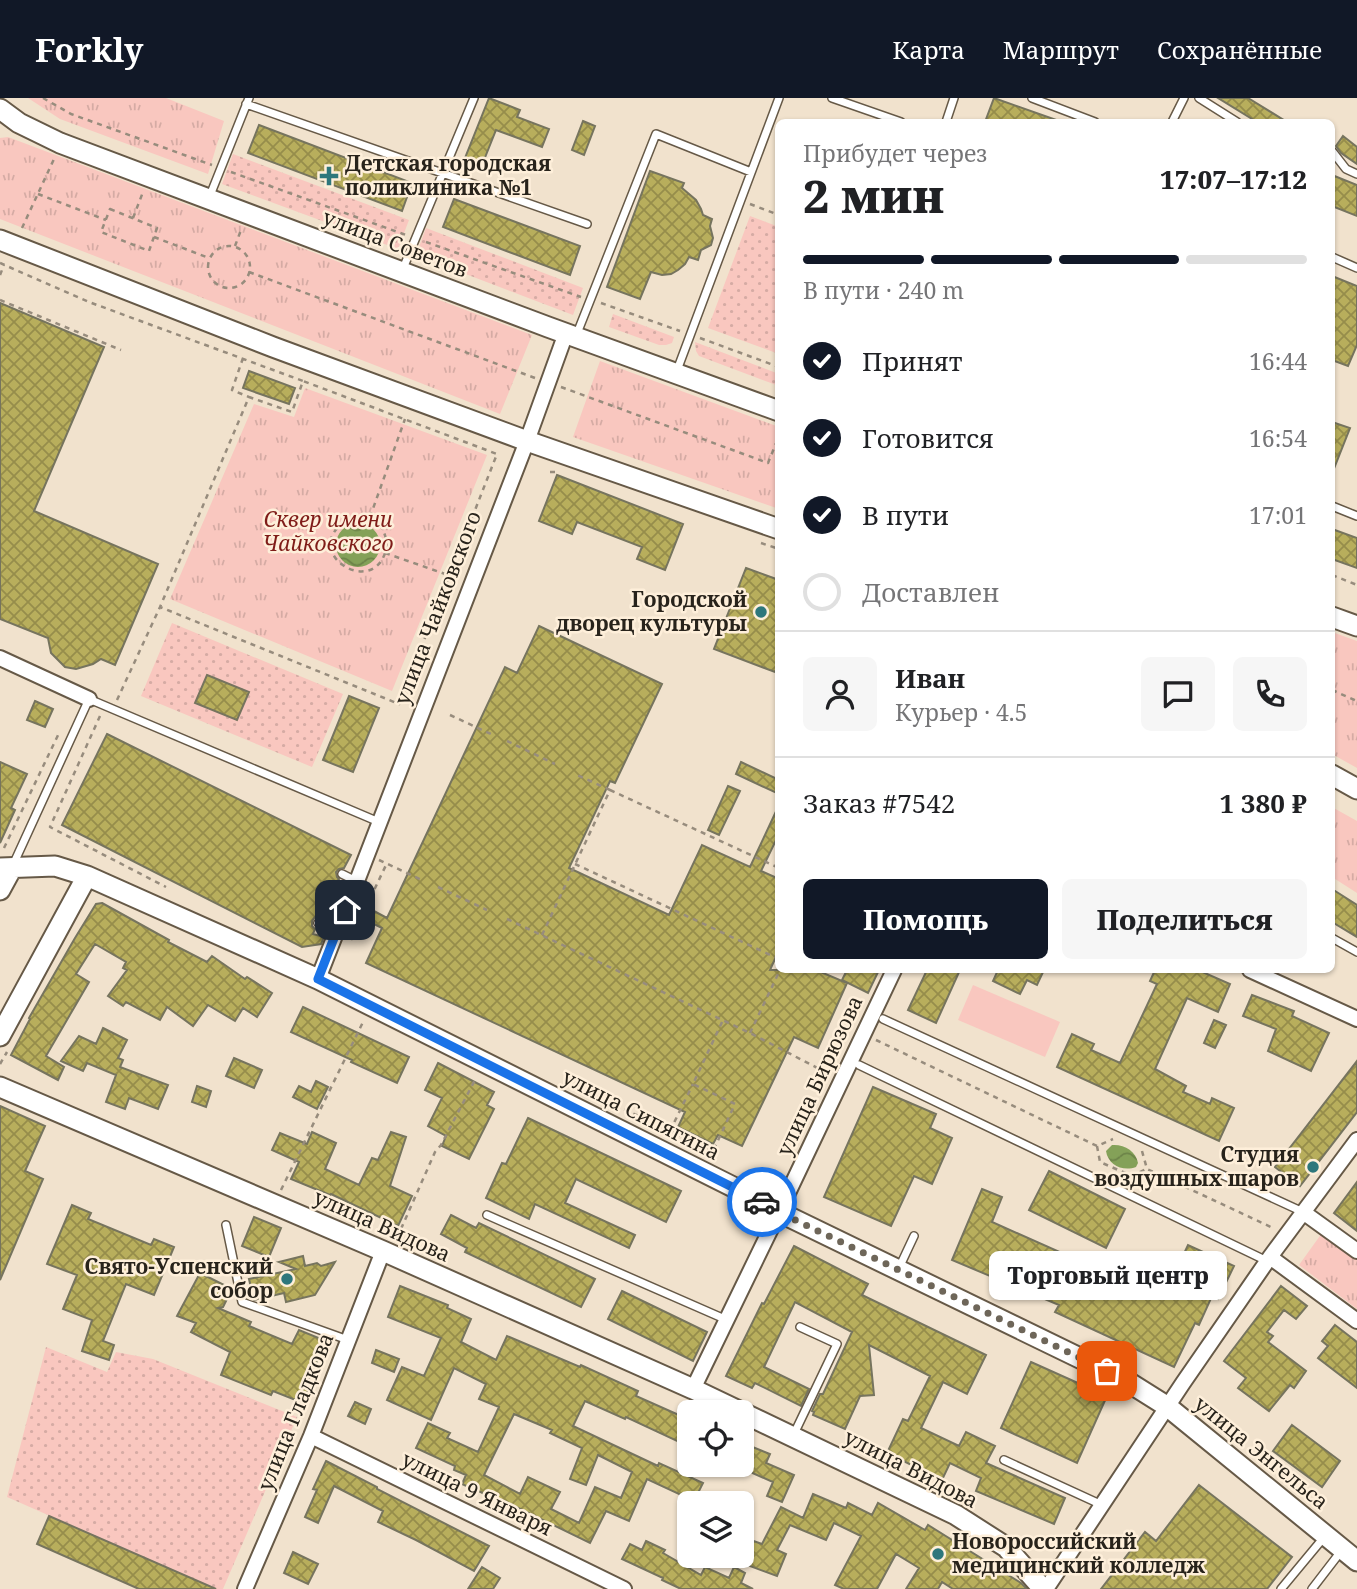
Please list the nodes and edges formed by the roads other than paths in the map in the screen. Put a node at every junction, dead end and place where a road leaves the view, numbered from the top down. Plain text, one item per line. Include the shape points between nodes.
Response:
1 (474, 98) edge
2 (779, 98) edge
3 (832, 98) edge
4 (954, 98) edge
5 (1032, 98) edge
6 (1184, 98) edge
7 (1199, 98) edge
8 (248, 101) edge
9 (0, 109) edge
10 (892, 119) edge
11 (947, 119) edge
12 (1088, 119) edge
13 (1174, 119) edge
14 (1232, 119) edge
15 (1335, 155) edge
16 (751, 172) junction
17 (442, 173) junction
18 (1357, 174) edge
19 (209, 199) junction
20 (587, 224) dead end
21 (0, 240) edge
22 (1335, 258) edge
23 (1357, 268) edge
24 (402, 271) junction
25 (571, 335) junction
26 (676, 373) junction
27 (775, 410) edge
28 (527, 442) junction
29 (1335, 507) edge
30 (1357, 516) edge
31 (775, 529) edge
32 (1335, 618) edge
33 (1357, 626) edge
34 (0, 658) edge
35 (87, 703) junction
36 (1335, 777) edge
37 (1357, 789) edge
38 (379, 822) junction
39 (6, 868) edge
40 (342, 874) dead end
41 (87, 876) junction
42 (356, 881) junction
43 (0, 890) edge
44 (318, 923) dead end
45 (336, 933) junction
46 (1335, 940) edge
47 (1357, 953) edge
48 (893, 973) edge
49 (1257, 973) edge
50 (318, 979) junction
51 (883, 1019) dead end
52 (1357, 1019) edge
53 (3, 1044) edge
54 (859, 1065) dead end
55 (0, 1087) edge
56 (1357, 1140) edge
57 (779, 1212) junction
58 (1303, 1212) junction
59 (487, 1215) dead end
60 (226, 1225) dead end
61 (914, 1236) dead end
62 (389, 1247) junction
63 (1357, 1251) edge
64 (1268, 1259) junction
65 (899, 1269) junction
66 (727, 1320) junction
67 (1357, 1321) edge
68 (800, 1327) dead end
69 (348, 1340) junction
70 (693, 1389) junction
71 (1168, 1407) junction
72 (311, 1436) junction
73 (793, 1437) junction
74 (1004, 1460) dead end
75 (1102, 1505) junction
76 (1325, 1535) junction
77 (1350, 1555) edge
78 (245, 1589) edge
79 (624, 1589) edge
80 (1045, 1589) edge
81 (1281, 1589) edge
82 (1312, 1589) edge

1 - 17 lane
2 - 16 lane
3 - 10 lane
4 - 11 lane
5 - 12 lane
6 - 13 lane
7 - 14 lane
8 - 17 lane
8 - 19 lane
9 - 19 street, улица Советов via 60,143
15 - 18 lane
16 - 25 lane via 656,134 591,300
16 - 26 lane
17 - 20 lane
17 - 24 lane
19 - 24 street, улица Советов
21 - 28 street
22 - 23 lane
24 - 25 street, улица Советов
25 - 26 street, улица Советов
25 - 28 street, улица Чайковского
26 - 27 street, улица Советов
28 - 31 street
28 - 38 street, улица Чайковского
29 - 30 lane
32 - 33 street
34 - 35 street
35 - 38 lane via 110,706
35 - 39 lane
36 - 37 street
38 - 42 street, улица Чайковского
39 - 41 street via 55,866
39 - 43 street
40 - 42 lane
41 - 50 street, улица Сипягина
41 - 53 street
42 - 45 street, улица Чайковского
44 - 45 lane
45 - 50 street, улица Чайковского
46 - 47 lane
48 - 57 street, улица Бирюзова
49 - 52 street
50 - 57 street, улица Сипягина
51 - 58 lane
54 - 64 lane
55 - 62 street, улица Видова
56 - 58 street
57 - 65 street, улица Сипягина
57 - 66 street, улица Бирюзова
58 - 63 street
58 - 64 street
59 - 66 lane
60 - 69 lane via 243,1302
61 - 65 lane
62 - 69 street, улица Гладкова
62 - 70 street, улица Видова
64 - 67 street
64 - 71 street
65 - 71 street, улица Сипягина via 1104,1369
66 - 70 street, улица Бирюзова
68 - 73 lane via 838,1344
69 - 72 street, улица Гладкова
70 - 73 street, улица Видова
71 - 75 street
71 - 76 street, улица Энгельса
72 - 78 street, улица Гладкова
72 - 79 street, улица 9 Января
73 - 80 street, улица Видова via 956,1515 1006,1547
74 - 75 lane
75 - 80 street
76 - 77 street, улица Энгельса
76 - 81 lane
77 - 82 lane

